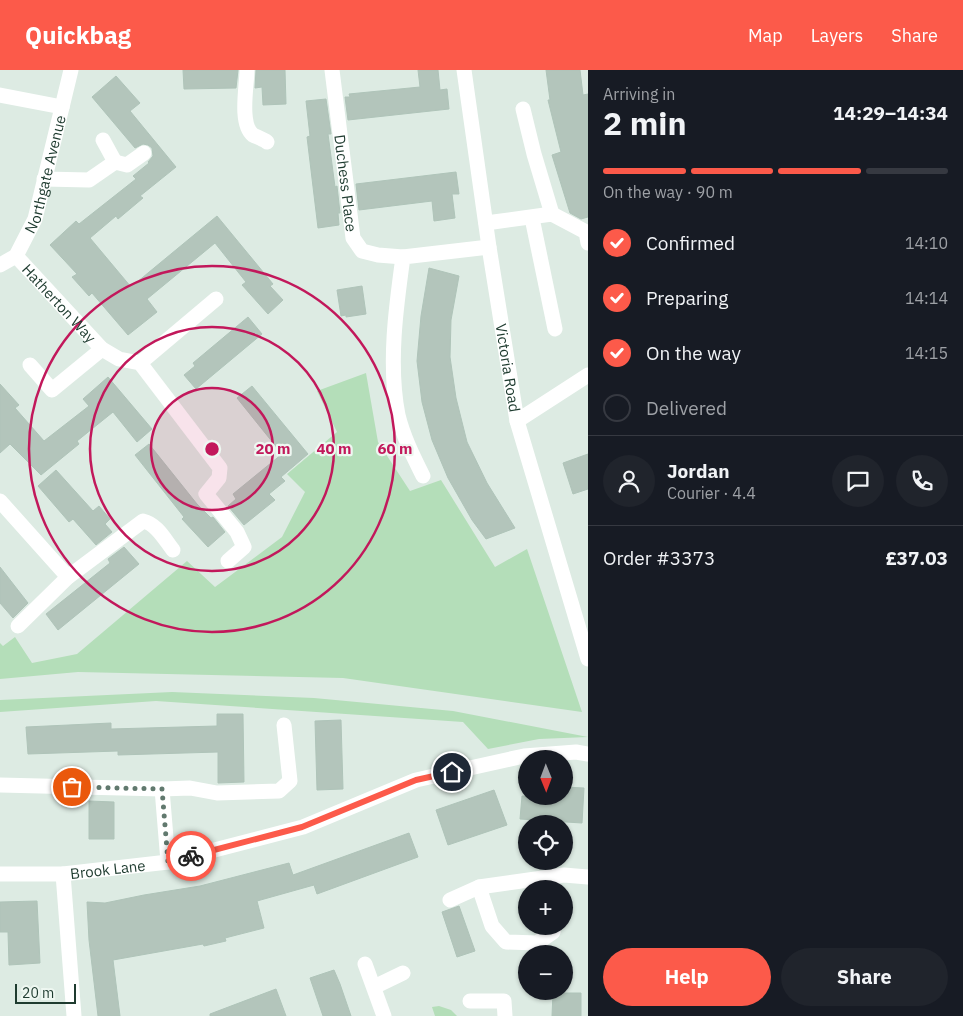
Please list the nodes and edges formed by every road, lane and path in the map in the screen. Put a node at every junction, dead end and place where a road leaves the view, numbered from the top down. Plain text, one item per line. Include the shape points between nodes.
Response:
1 (71, 70) edge
2 (246, 70) edge
3 (332, 70) edge
4 (464, 70) edge
5 (0, 95) edge
6 (62, 107) junction
7 (524, 108) dead end
8 (103, 140) dead end
9 (268, 142) dead end
10 (144, 152) dead end
11 (115, 162) junction
12 (44, 179) junction
13 (552, 214) junction
14 (532, 218) junction
15 (486, 223) junction
16 (588, 243) edge
17 (489, 248) junction
18 (16, 256) junction
19 (403, 258) junction
20 (0, 266) edge
21 (216, 299) dead end
22 (555, 329) dead end
23 (102, 349) junction
24 (140, 363) junction
25 (30, 365) dead end
26 (588, 375) edge
27 (517, 421) junction
28 (422, 476) dead end
29 (1, 505) edge
30 (173, 550) dead end
31 (228, 561) dead end
32 (68, 577) junction
33 (18, 626) dead end
34 (586, 653) edge
35 (284, 725) dead end
36 (588, 754) edge
37 (0, 785) edge
38 (162, 789) junction
39 (168, 862) junction
40 (0, 874) edge
41 (63, 874) junction
42 (588, 877) edge
43 (572, 880) edge
44 (518, 885) edge
45 (479, 887) junction
46 (450, 900) dead end
47 (549, 935) edge
48 (364, 964) dead end
49 (403, 973) dead end
50 (374, 987) junction
51 (470, 1001) dead end
52 (74, 1016) edge
53 (384, 1016) edge
54 (505, 1016) edge

1 - 6 street, Northgate Avenue
2 - 9 street via 244,102 247,124 252,134
3 - 19 street, Duchess Place via 353,238 362,251
4 - 15 street, Victoria Road
5 - 6 street
6 - 12 street, Northgate Avenue
7 - 13 street
8 - 11 street
10 - 11 street via 127,165
11 - 12 street via 89,180
12 - 18 street, Northgate Avenue via 35,219
13 - 14 street
13 - 16 street via 586,232
14 - 15 street
14 - 22 street
15 - 17 street, Victoria Road
17 - 19 street, Duchess Place
17 - 27 street, Victoria Road
18 - 20 street
18 - 23 street, Hatherton Way
19 - 28 street via 396,306 394,388 398,417
21 - 24 street
23 - 24 street, Hatherton Way via 119,359
23 - 25 street, Hatherton Way via 52,390
24 - 31 street via 220,468 219,478 206,494 237,532 244,547
26 - 27 street
27 - 34 street, Victoria Road
29 - 32 street
30 - 32 street via 155,527 144,521
32 - 33 street
35 - 38 street via 290,780 279,791 217,793 190,788
36 - 39 street, Brook Lane via 524,756 416,780 302,827
37 - 38 street
38 - 39 street
39 - 41 street, Brook Lane
40 - 41 street, Brook Lane
41 - 52 street
42 - 43 street
44 - 45 street
45 - 46 street
45 - 47 street via 492,926 506,942 537,943
48 - 50 street
49 - 50 street
50 - 53 street
51 - 54 street via 504,1001

